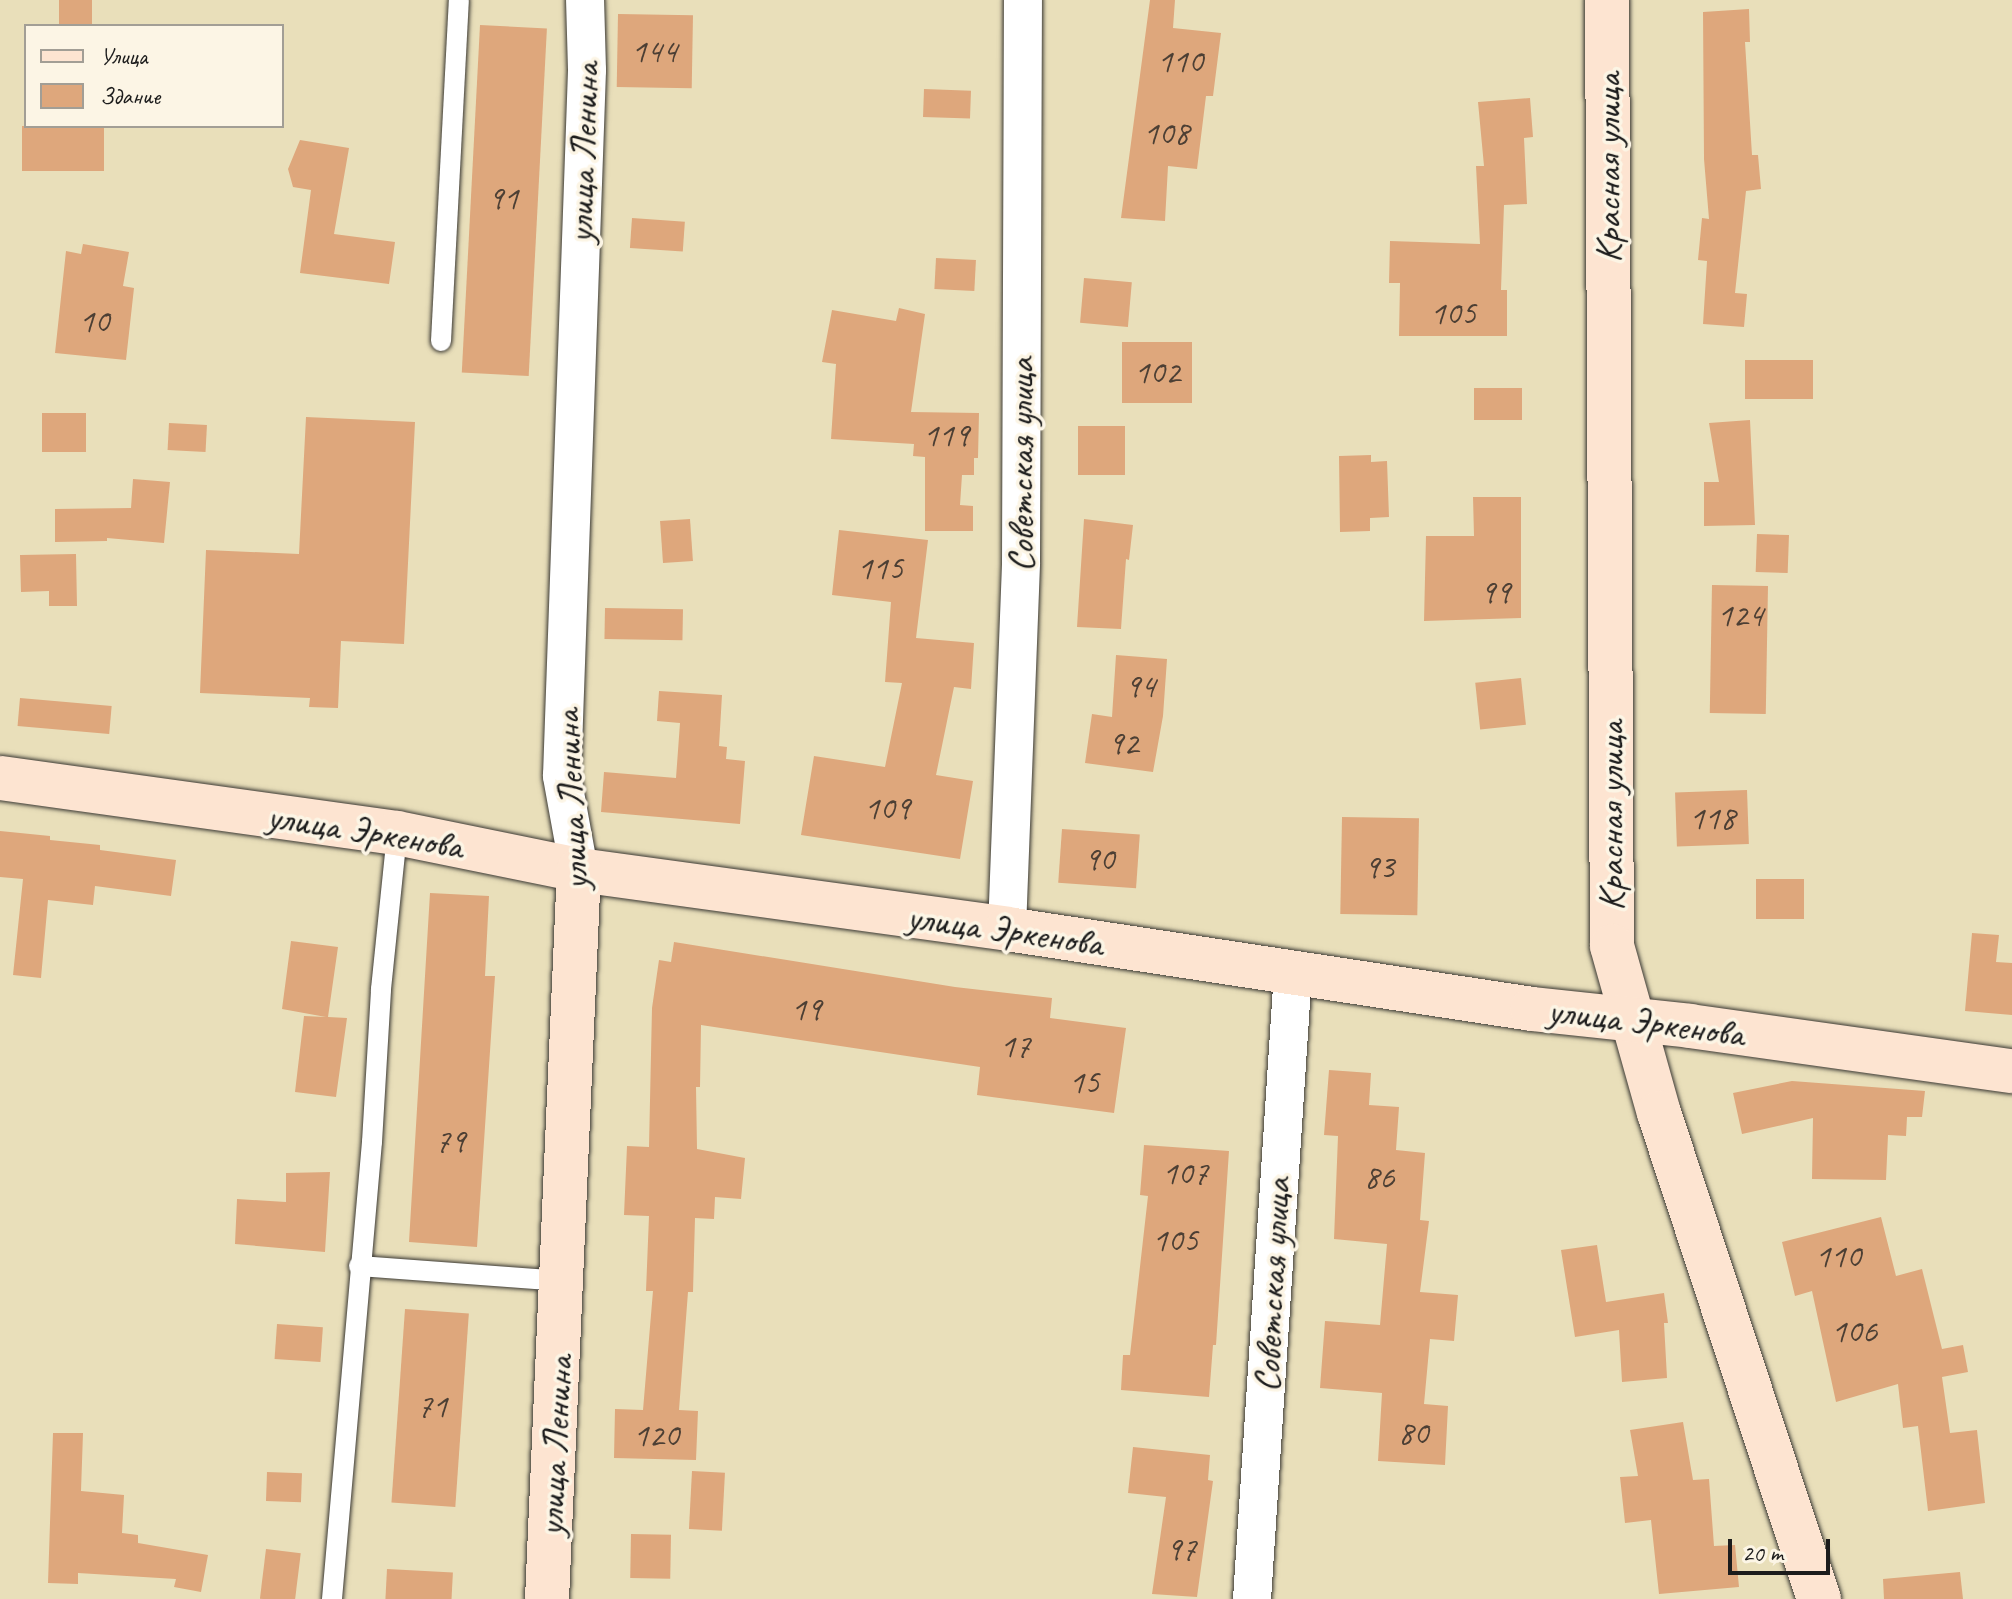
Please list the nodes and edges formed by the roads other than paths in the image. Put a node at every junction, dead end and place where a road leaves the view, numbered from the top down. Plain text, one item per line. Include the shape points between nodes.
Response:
1 (459, 0) edge
2 (585, 0) edge
3 (1023, 0) edge
4 (1607, 0) edge
5 (441, 341) dead end
6 (0, 778) edge
7 (397, 833) junction
8 (579, 870) junction
9 (1007, 929) junction
10 (1293, 972) junction
11 (1635, 1020) junction
12 (2012, 1071) edge
13 (359, 1266) junction
14 (562, 1281) junction
15 (332, 1599) edge
16 (547, 1599) edge
17 (1252, 1599) edge
18 (1819, 1599) edge

1 - 5 lane
2 - 8 street, улица Ленина via 587,70 562,776
3 - 9 street, Советская улица via 1021,562
4 - 11 street, Красная улица via 1612,946
6 - 7 street, улица Эркенова
7 - 8 street, улица Эркенова
7 - 13 lane
8 - 9 street, улица Эркенова
8 - 14 street, улица Ленина
9 - 10 street, улица Эркенова
10 - 11 street, улица Эркенова
10 - 17 street, Советская улица
11 - 12 street, улица Эркенова
11 - 18 street, Красная улица via 1659,1113
13 - 14 lane
13 - 15 lane
14 - 16 street, улица Ленина

